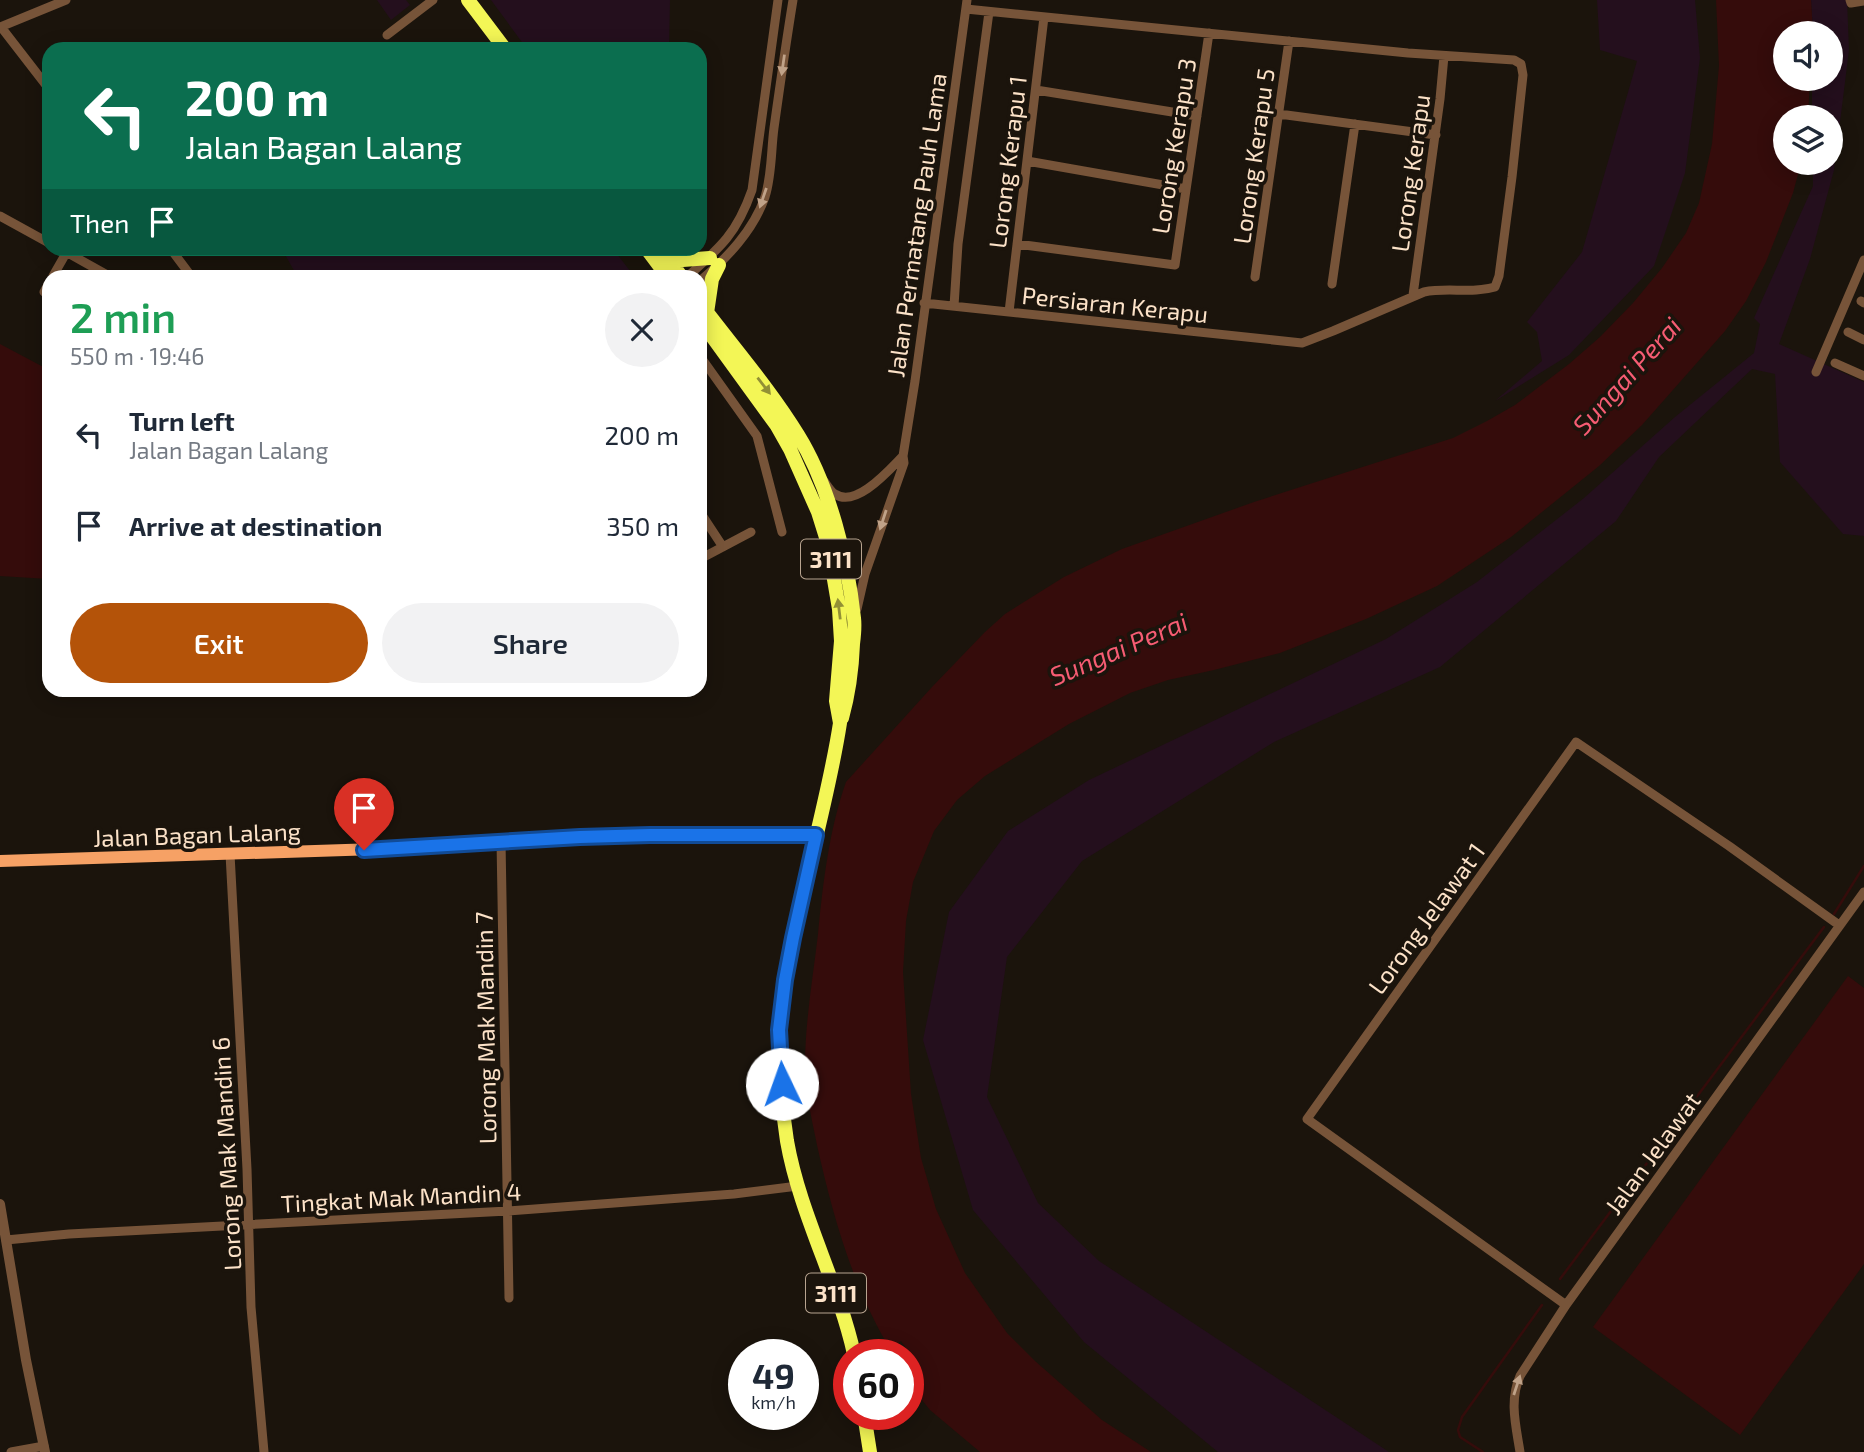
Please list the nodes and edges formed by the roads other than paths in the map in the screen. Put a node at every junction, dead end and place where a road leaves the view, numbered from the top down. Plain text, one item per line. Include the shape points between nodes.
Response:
1 (66, 0) edge
2 (433, 0) edge
3 (468, 0) edge
4 (778, 0) edge
5 (793, 0) edge
6 (1850, 0) edge
7 (1864, 1) edge
8 (966, 5) edge
9 (989, 12) junction
10 (1044, 18) junction
11 (0, 27) edge
12 (1209, 33) junction
13 (387, 35) dead end
14 (1289, 41) junction
15 (500, 42) edge
16 (1444, 56) junction
17 (42, 80) edge
18 (1035, 90) junction
19 (1279, 114) junction
20 (1197, 116) junction
21 (1355, 124) junction
22 (1436, 135) junction
23 (1027, 161) junction
24 (1186, 189) junction
25 (0, 216) edge
26 (42, 239) edge
27 (1017, 244) junction
28 (75, 256) edge
29 (653, 256) edge
30 (1864, 260) edge
31 (714, 261) junction
32 (100, 270) edge
33 (665, 270) edge
34 (676, 270) edge
35 (698, 270) edge
36 (707, 271) edge
37 (1255, 277) dead end
38 (1332, 285) dead end
39 (707, 296) edge
40 (1413, 296) junction
41 (924, 303) junction
42 (954, 306) junction
43 (1009, 312) junction
44 (707, 318) edge
45 (707, 320) edge
46 (1848, 332) dead end
47 (1864, 340) edge
48 (1835, 363) dead end
49 (707, 366) edge
50 (1815, 372) dead end
51 (1864, 376) edge
52 (903, 456) junction
53 (818, 473) junction
54 (707, 523) edge
55 (751, 532) dead end
56 (782, 532) dead end
57 (723, 547) junction
58 (707, 555) edge
59 (855, 620) junction
60 (840, 723) junction
61 (816, 835) junction
62 (501, 841) junction
63 (230, 855) junction
64 (27, 860) junction
65 (0, 861) edge
66 (0, 868) edge
67 (1864, 892) edge
68 (1839, 925) junction
69 (798, 1186) junction
70 (0, 1203) edge
71 (508, 1211) junction
72 (249, 1225) junction
73 (6, 1240) junction
74 (509, 1298) dead end
75 (1566, 1305) junction
76 (850, 1339) edge
77 (867, 1430) edge
78 (44, 1449) edge
79 (11, 1452) edge
80 (264, 1452) edge
81 (870, 1452) edge
82 (1520, 1452) edge

1 - 11 street
2 - 13 street
3 - 15 main road
4 - 31 street via 752,190
5 -> 31 street via 765,197 733,250
6 - 7 street
8 - 9 street
8 - 41 street, Jalan Permatang Pauh Lama
9 - 10 street
9 - 42 street
10 - 12 street
10 - 18 street, Lorong Kerapu 1
11 - 17 street
12 - 14 street
12 - 20 street, Lorong Kerapu 3
14 - 16 street
14 - 19 street, Lorong Kerapu 5
16 - 22 street, Lorong Kerapu
16 - 40 street via 1506,58 1521,64 1512,177 1495,287 1437,289
18 - 20 street
18 - 23 street, Lorong Kerapu 1
19 - 21 street
19 - 37 street, Lorong Kerapu 5
20 - 24 street, Lorong Kerapu 3
21 - 22 street
21 - 38 street
22 - 40 street, Lorong Kerapu
23 - 24 street
23 - 27 street, Lorong Kerapu 1
24 - 27 street, Lorong Kerapu 3 via 1174,265
25 - 26 street
27 - 43 street, Lorong Kerapu 1
28 - 32 street
29 - 33 main road
30 - 50 street
31 - 34 main road
31 - 35 street
31 - 36 street
31 - 39 main road
40 - 43 street, Persiaran Kerapu via 1302,343
41 - 42 street, Persiaran Kerapu
41 - 52 street, Jalan Permatang Pauh Lama
42 - 43 street, Persiaran Kerapu
44 -> 53 main road via 782,410
60 -> 45 main road, 3111 via 836,701 839,609 818,512 777,426
46 - 47 street
48 - 51 street
49 - 56 street via 757,436
52 - 53 street via 869,488 846,497 835,495
52 -> 59 street, Jalan Permatang Pauh Lama via 865,573
53 - 59 main road via 846,566
54 - 57 street
55 - 57 street
57 - 58 street
59 - 60 main road via 852,673
60 - 61 main road, 3111
61 - 62 main road, Jalan Bagan Lalang
61 - 69 main road, 3111 via 779,1030 783,1111
62 - 63 main road, Jalan Bagan Lalang
62 - 71 street, Lorong Mak Mandin 7
63 - 64 main road, Jalan Bagan Lalang
63 - 72 street, Lorong Mak Mandin 6
64 - 65 main road, Jalan Bagan Lalang
64 - 66 main road
67 - 68 street, Jalan Jelawat
68 - 75 street, Jalan Jelawat
68 - 75 street, Lorong Jelawat 1 via 1576,742 1568,752 1307,1119
69 - 71 street, Tingkat Mak Mandin 4
69 - 76 main road, 3111
70 - 73 street
71 - 72 street, Tingkat Mak Mandin 4
71 - 74 street, Lorong Mak Mandin 7
72 - 73 street, Tingkat Mak Mandin 4
72 - 80 street, Lorong Mak Mandin 6
73 - 78 street
82 -> 75 street, Jalan Jelawat via 1514,1388
77 - 81 main road
78 - 79 street

